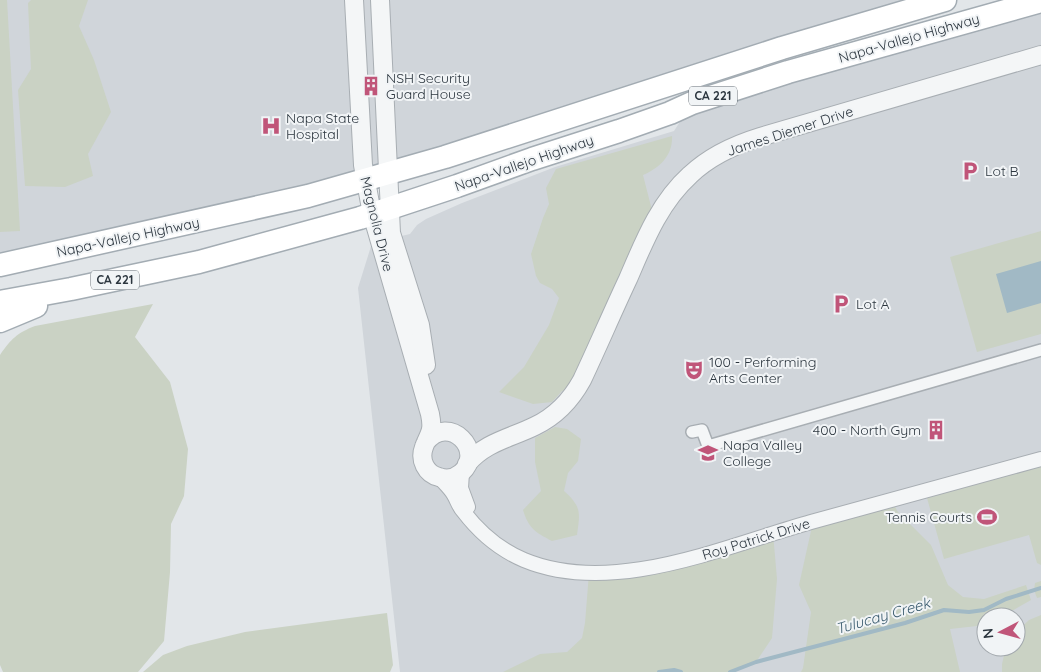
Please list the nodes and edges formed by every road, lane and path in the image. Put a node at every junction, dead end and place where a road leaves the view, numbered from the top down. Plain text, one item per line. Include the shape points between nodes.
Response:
1 (354, 0) edge
2 (380, 0) edge
3 (945, 0) edge
4 (1041, 1) edge
5 (1041, 55) edge
6 (385, 106) junction
7 (359, 107) junction
8 (387, 173) junction
9 (366, 179) junction
10 (381, 211) junction
11 (54, 254) junction
12 (0, 257) edge
13 (0, 265) edge
14 (97, 284) junction
15 (0, 302) edge
16 (0, 321) edge
17 (1041, 350) edge
18 (692, 432) dead end
19 (455, 434) junction
20 (506, 438) junction
21 (426, 442) junction
22 (1041, 459) edge
23 (465, 468) junction
24 (439, 478) junction
25 (477, 526) junction

1 - 7 street, Magnolia Drive
2 - 6 street, Magnolia Drive
3 - 8 main road, Napa-Vallejo Highway / CA 221
4 - 10 main road, Napa-Vallejo Highway / CA 221 via 700,100 619,131
5 - 20 street, James Diemer Drive via 760,137 726,150 702,165 678,187 661,210 582,380 571,397 539,425
6 - 7 street
6 - 8 street, Magnolia Drive
7 - 9 street, Magnolia Drive
8 - 9 main road, Napa-Vallejo Highway / CA 221
8 - 10 street, Magnolia Drive
9 - 10 street, Magnolia Drive
9 - 11 main road, Napa-Vallejo Highway / CA 221 via 308,196
10 - 14 main road, Napa-Vallejo Highway / CA 221 via 200,262
10 - 19 street, Magnolia Drive via 420,325 441,419
10 - 21 street, Magnolia Drive via 430,414 431,429
11 - 12 street
11 - 13 main road, Napa-Vallejo Highway / CA 221
14 - 15 main road, Napa-Vallejo Highway / CA 221
14 - 16 main road
17 - 18 street via 708,446 702,430
19 - 20 street, James Diemer Drive via 482,441
19 - 21 street via 439,432
19 - 23 street, Magnolia Drive via 469,450
20 - 23 street, James Diemer Drive via 484,447
21 - 24 street, Magnolia Drive via 422,452 424,463 428,471
22 - 25 street, Roy Patrick Drive via 789,528 694,558 636,571 589,573 538,565 504,550
23 - 24 street via 451,478
23 - 25 street, Roy Patrick Drive via 463,495
24 - 25 street, Roy Patrick Drive

